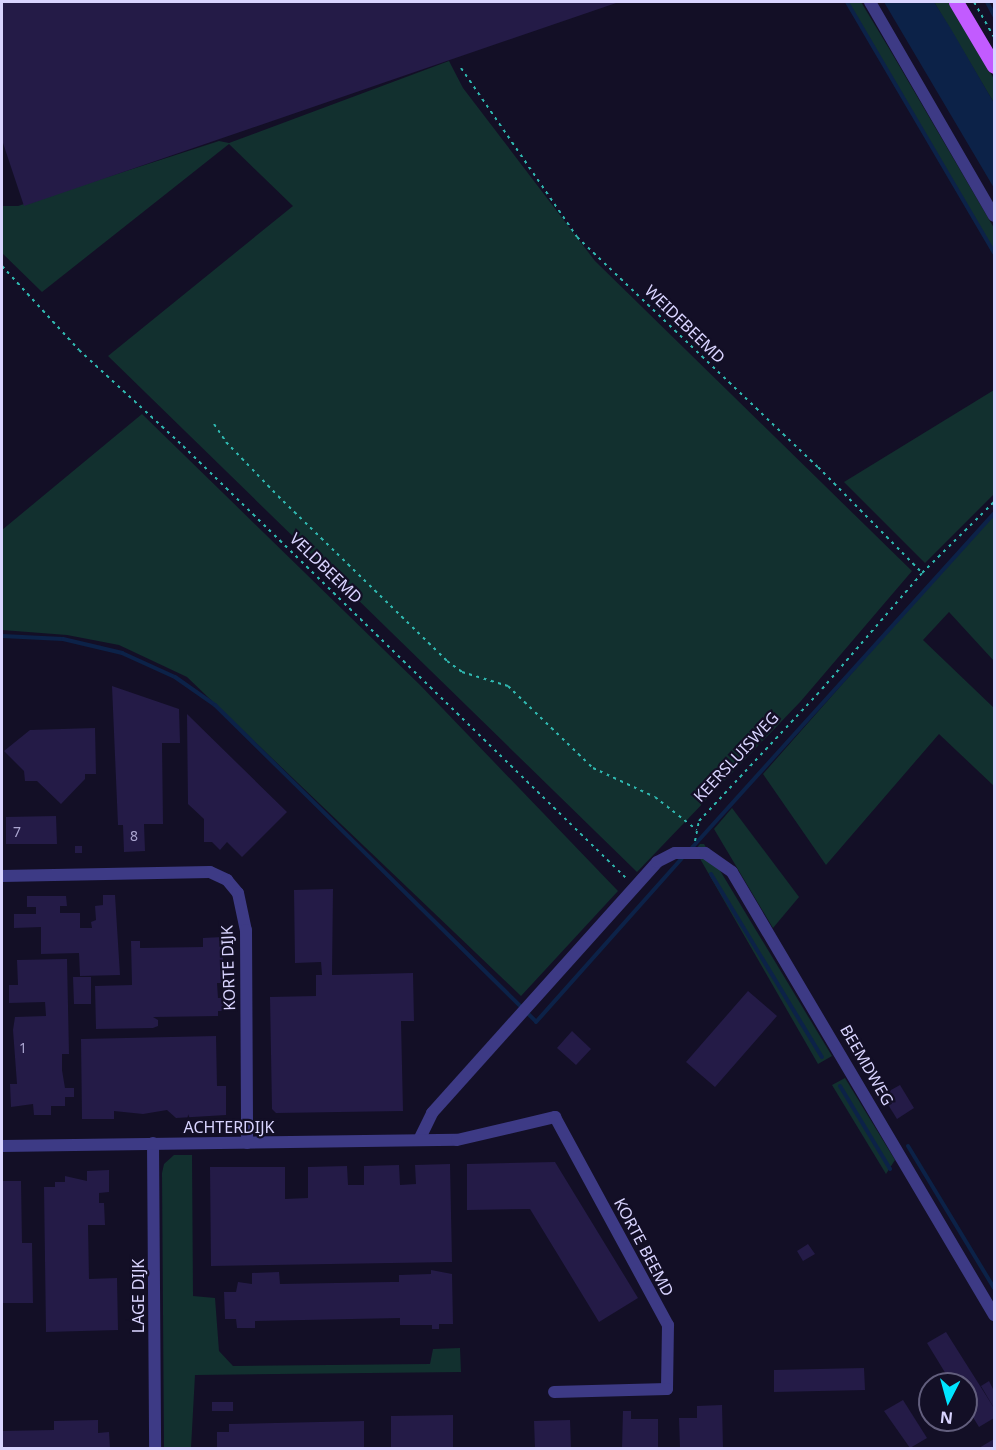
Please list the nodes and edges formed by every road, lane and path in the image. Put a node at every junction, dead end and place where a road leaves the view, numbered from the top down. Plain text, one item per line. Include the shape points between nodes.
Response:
1 (870, 2) edge
2 (956, 2) edge
3 (974, 2) edge
4 (994, 38) edge
5 (994, 66) edge
6 (461, 68) dead end
7 (994, 216) edge
8 (2, 266) edge
9 (214, 424) dead end
10 (994, 502) edge
11 (922, 573) junction
12 (697, 830) junction
13 (693, 850) junction
14 (2, 876) edge
15 (634, 887) junction
16 (419, 1140) junction
17 (457, 1140) joint
18 (153, 1143) junction
19 (247, 1143) junction
20 (2, 1146) edge
21 (994, 1314) edge
22 (554, 1392) dead end
23 (155, 1449) edge

1 - 7 street
2 - 5 main road
3 - 4 path
6 - 11 path, WEIDEBEEMD via 577,237 818,467
8 - 15 path, VELDBEEMD via 80,350
9 - 12 path via 278,496 447,661 462,672 508,686 593,768 655,796
10 - 11 path, KEERSLUISWEG
11 - 12 path, KEERSLUISWEG via 822,689 699,821
12 - 13 path, KEERSLUISWEG
13 - 15 street via 657,862
13 - 21 street, BEEMDWEG via 718,860 732,872
14 - 19 street, KORTE DIJK via 210,872 227,880 238,893 246,930
15 - 16 street via 432,1113
16 - 17 street, ACHTERDIJK
16 - 19 street, ACHTERDIJK
17 - 22 street, KORTE BEEMD via 555,1117 668,1325 667,1389
18 - 19 street, ACHTERDIJK
18 - 20 street, ACHTERDIJK
18 - 23 street, LAGE DIJK

